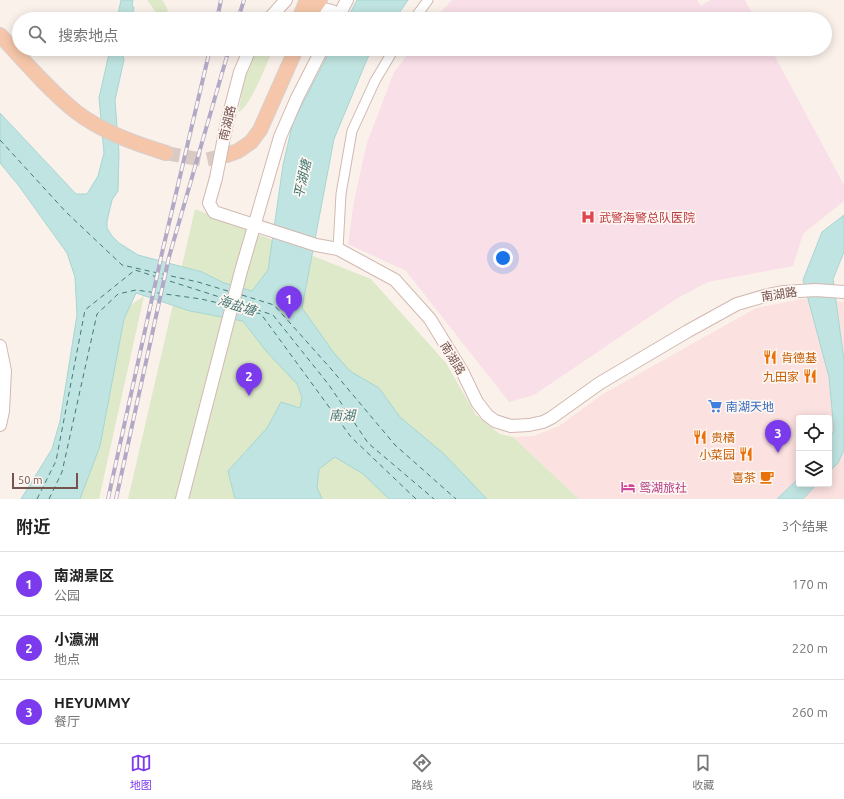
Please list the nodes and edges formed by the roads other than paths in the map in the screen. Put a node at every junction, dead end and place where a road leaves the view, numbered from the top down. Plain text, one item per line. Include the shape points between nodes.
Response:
1 (286, 0) edge
2 (347, 0) edge
3 (428, 0) edge
4 (308, 7) edge
5 (275, 12) edge
6 (333, 12) edge
7 (341, 12) edge
8 (419, 12) edge
9 (0, 25) edge
10 (0, 35) edge
11 (12, 37) edge
12 (12, 47) edge
13 (20, 56) edge
14 (30, 56) edge
15 (247, 56) edge
16 (283, 56) edge
17 (293, 56) edge
18 (318, 56) edge
19 (390, 56) edge
20 (254, 226) junction
21 (338, 249) junction
22 (844, 292) edge
23 (0, 346) edge
24 (0, 424) edge
25 (182, 499) edge

1 - 5 street
2 - 7 street
3 - 8 street
4 - 6 street
9 - 11 main road
10 - 12 main road
13 - 14 main road via 76,111 116,136 167,148 131,134 94,115 76,102
15 - 20 street, 南湖路, bridge via 240,72 227,122 209,203 214,212
16 - 17 main road via 256,122 228,151 238,151 251,142 260,130
18 - 20 street via 280,137
19 - 21 street via 352,131 341,194
20 - 21 street, 南湖路
20 - 25 street
21 - 22 street, 南湖路 via 395,280 403,288 430,319 487,415 495,421 511,426 529,425 551,418 600,383 737,304 784,292
23 - 24 street via 5,371 4,411

